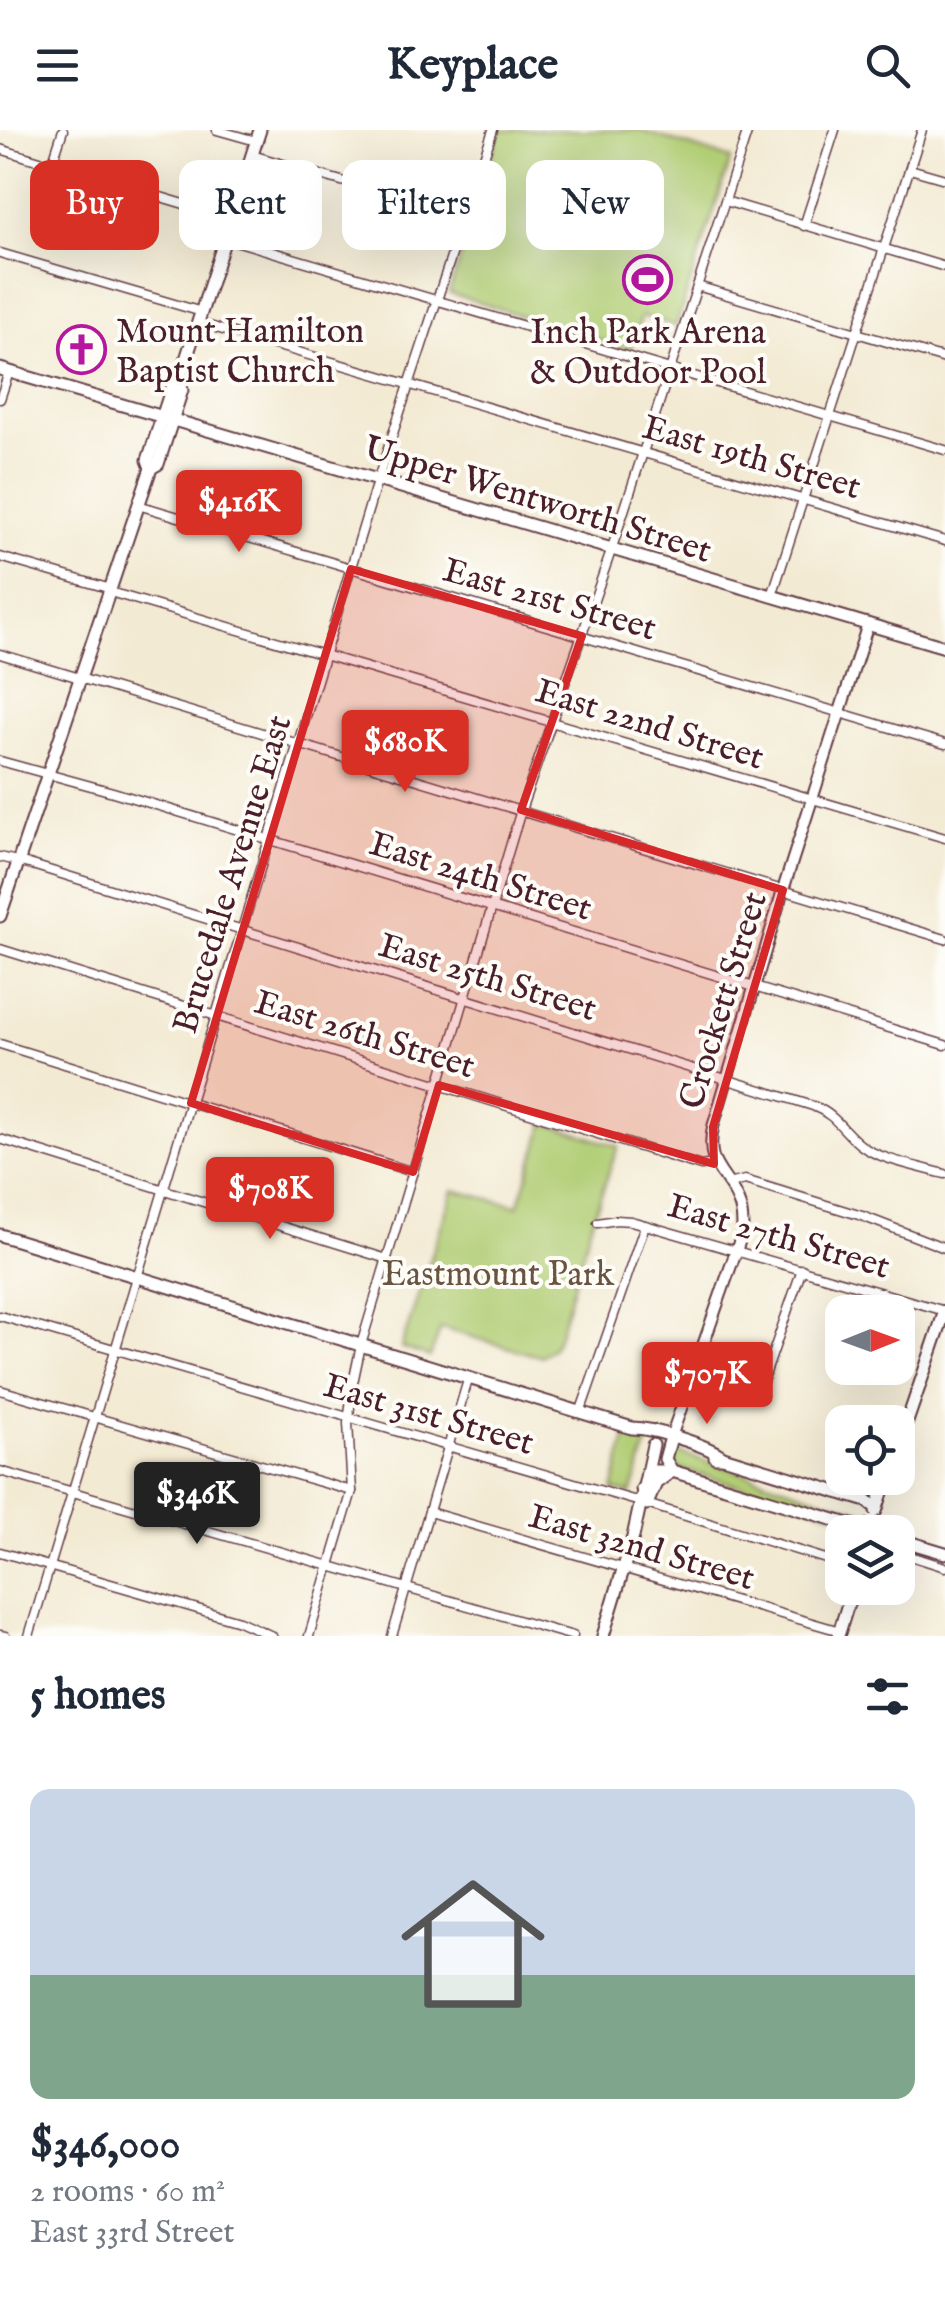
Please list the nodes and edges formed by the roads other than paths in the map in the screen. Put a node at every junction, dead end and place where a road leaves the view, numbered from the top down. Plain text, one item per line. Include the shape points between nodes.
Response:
1 (63, 130) edge
2 (218, 130) edge
3 (748, 130) edge
4 (835, 130) edge
5 (922, 130) edge
6 (490, 131) edge
7 (258, 136) edge
8 (0, 149) edge
9 (252, 156) junction
10 (38, 160) edge
11 (53, 160) edge
12 (251, 160) edge
13 (481, 160) edge
14 (910, 169) junction
15 (945, 179) edge
16 (342, 181) edge
17 (725, 201) junction
18 (804, 226) junction
19 (222, 250) edge
20 (267, 250) edge
21 (454, 250) edge
22 (884, 250) junction
23 (0, 253) edge
24 (945, 267) edge
25 (697, 286) junction
26 (438, 300) junction
27 (200, 317) junction
28 (857, 333) junction
29 (945, 359) edge
30 (670, 368) junction
31 (4, 370) edge
32 (410, 384) junction
33 (0, 399) edge
34 (830, 416) junction
35 (168, 419) junction
36 (945, 450) edge
37 (643, 452) junction
38 (379, 479) junction
39 (802, 500) junction
40 (138, 506) junction
41 (945, 541) edge
42 (612, 548) junction
43 (0, 557) edge
44 (351, 568) junction
45 (111, 591) junction
46 (772, 596) junction
47 (868, 624) junction
48 (582, 636) junction
49 (945, 647) edge
50 (0, 654) edge
51 (325, 656) junction
52 (82, 678) junction
53 (840, 712) junction
54 (552, 722) junction
55 (298, 744) junction
56 (945, 744) edge
57 (0, 762) edge
58 (49, 775) junction
59 (812, 798) junction
60 (522, 810) junction
61 (945, 838) edge
62 (270, 840) junction
63 (0, 858) edge
64 (18, 863) junction
65 (784, 890) junction
66 (492, 907) junction
67 (0, 916) edge
68 (243, 930) junction
69 (945, 939) edge
70 (0, 949) edge
71 (754, 986) junction
72 (465, 998) junction
73 (216, 1016) junction
74 (0, 1044) edge
75 (945, 1045) edge
76 (727, 1079) junction
77 (439, 1085) junction
78 (191, 1103) junction
79 (0, 1139) edge
80 (714, 1164) junction
81 (413, 1172) junction
82 (945, 1174) edge
83 (727, 1184) junction
84 (164, 1190) junction
85 (598, 1223) dead end
86 (645, 1225) junction
87 (0, 1235) edge
88 (945, 1248) edge
89 (736, 1251) junction
90 (387, 1258) junction
91 (802, 1269) junction
92 (138, 1276) junction
93 (945, 1311) edge
94 (0, 1316) edge
95 (361, 1346) junction
96 (115, 1350) junction
97 (694, 1373) junction
98 (468, 1380) junction
99 (0, 1390) edge
100 (913, 1405) edge
101 (580, 1413) junction
102 (96, 1417) junction
103 (349, 1418) junction
104 (636, 1431) junction
105 (669, 1440) junction
106 (652, 1445) junction
107 (449, 1447) junction
108 (0, 1470) edge
109 (672, 1471) junction
110 (352, 1491) junction
111 (73, 1492) junction
112 (643, 1498) junction
113 (429, 1512) junction
114 (843, 1515) edge
115 (872, 1515) edge
116 (915, 1544) edge
117 (0, 1552) edge
118 (945, 1553) edge
119 (915, 1557) edge
120 (825, 1558) edge
121 (330, 1566) junction
122 (51, 1567) junction
123 (945, 1567) edge
124 (623, 1569) junction
125 (407, 1588) junction
126 (848, 1605) edge
127 (839, 1634) edge
128 (29, 1636) edge
129 (272, 1636) edge
130 (309, 1636) edge
131 (392, 1636) edge
132 (574, 1636) edge
133 (603, 1636) edge

1 - 11 street
2 - 7 street
3 - 17 street
4 - 18 street
5 - 14 street
6 - 13 street, Brucedale Avenue East
7 - 9 main road
8 - 10 street
9 - 12 main road
9 - 16 street
14 - 15 street
14 - 22 street
17 - 18 street
17 - 25 street
18 - 22 street
19 - 27 main road
20 - 26 street
21 - 26 street, Brucedale Avenue East
22 - 24 street
22 - 28 street
23 - 27 street, East 19th Street
25 - 28 street
25 - 30 street
26 - 30 street
26 - 32 street, Brucedale Avenue East
27 - 32 street, East 19th Street
27 - 35 main road
28 - 29 street
28 - 34 street
30 - 34 street
30 - 37 street
31 - 33 street
31 - 35 main road, Upper Wentworth Street
32 - 37 street, East 19th Street
32 - 38 street, Brucedale Avenue East
34 - 36 street
34 - 39 street
35 - 38 main road, Upper Wentworth Street
35 - 40 main road via 158,464
37 - 39 street, East 19th Street
37 - 42 street
38 - 42 main road, Upper Wentworth Street
38 - 44 street, Brucedale Avenue East
39 - 41 street, East 19th Street
39 - 46 street
40 - 44 street, East 21st Street
40 - 45 main road
42 - 46 main road, Upper Wentworth Street
42 - 48 street
43 - 45 street, East 22nd Street
44 - 48 street, East 21st Street
44 - 51 street, Brucedale Avenue East
45 - 51 street, East 22nd Street
45 - 52 main road
46 - 47 main road, Upper Wentworth Street
47 - 49 main road, Upper Wentworth Street
47 - 53 street, Crockett Street
48 - 53 street, East 21st Street
48 - 54 street
50 - 52 street
51 - 54 street, East 22nd Street
51 - 55 street, Brucedale Avenue East
52 - 55 street
52 - 58 main road
53 - 56 street, East 21st Street
53 - 59 street, Crockett Street
54 - 59 street, East 22nd Street
54 - 60 street
55 - 60 street
55 - 62 street, Brucedale Avenue East
57 - 58 street, East 24th Street
58 - 62 street, East 24th Street
58 - 64 main road
59 - 61 street, East 22nd Street
59 - 65 street, Crockett Street
60 - 65 street
60 - 66 street
62 - 66 street, East 24th Street
62 - 68 street, Brucedale Avenue East
63 - 64 street, East 25th Street
64 - 67 main road
64 - 68 street, East 25th Street
65 - 69 street
65 - 71 street, Crockett Street
66 - 71 street, East 24th Street
66 - 72 street
68 - 72 street, East 25th Street
68 - 73 street, Brucedale Avenue East
70 - 73 street, East 26th Street
71 - 75 street, East 24th Street
71 - 76 street, Crockett Street
72 - 76 street, East 25th Street
72 - 77 street
73 - 77 street, East 26th Street
73 - 78 street, Brucedale Avenue East
74 - 78 street
76 - 80 street, Crockett Street via 710,1139
76 - 82 street, East 25th Street via 819,1108 869,1150
77 - 80 street, East 26th Street via 702,1166
77 - 81 street
78 - 81 street
78 - 84 street, Brucedale Avenue East
79 - 84 street
80 - 83 street, Crockett Street
81 - 90 street
83 - 88 street via 745,1180
83 - 89 street, Crockett Street via 742,1216
84 - 90 street
84 - 92 street, Brucedale Avenue East
85 - 86 street, East 27th Street
86 - 89 street, East 27th Street
86 - 101 street
87 - 92 main road
89 - 91 street, East 27th Street
89 - 97 street, Crockett Street
90 - 95 street
91 - 93 street, East 27th Street
91 - 97 street via 756,1392
92 - 95 main road
92 - 96 street, Brucedale Avenue East
93 - 100 main road
94 - 96 street, East 31st Street
95 - 98 main road
95 - 103 street
96 - 102 street, Brucedale Avenue East
96 - 103 street, East 31st Street
97 - 105 street, Crockett Street
98 - 101 main road
98 - 107 street
99 - 102 street
101 - 104 main road
102 - 110 street
102 - 111 street, Brucedale Avenue East
103 - 107 street, East 31st Street
103 - 110 street
104 - 105 main road
104 - 106 main road
105 - 109 main road via 665,1459
105 - 115 main road via 868,1501
106 - 109 main road via 660,1465
106 - 112 main road
107 - 112 street, East 31st Street
107 - 113 street
108 - 111 street
109 - 112 main road
109 - 114 main road
110 - 121 street
111 - 121 street
111 - 122 street, Brucedale Avenue East
112 - 120 street, East 31st Street
112 - 124 main road
113 - 124 street, East 32nd Street
113 - 125 street
116 - 118 main road
117 - 122 street
119 - 123 street
121 - 125 street
121 - 130 street
122 - 128 street, Brucedale Avenue East
122 - 129 street
124 - 127 street, East 32nd Street
124 - 133 main road
125 - 131 street
125 - 132 street
126 - 127 main road

